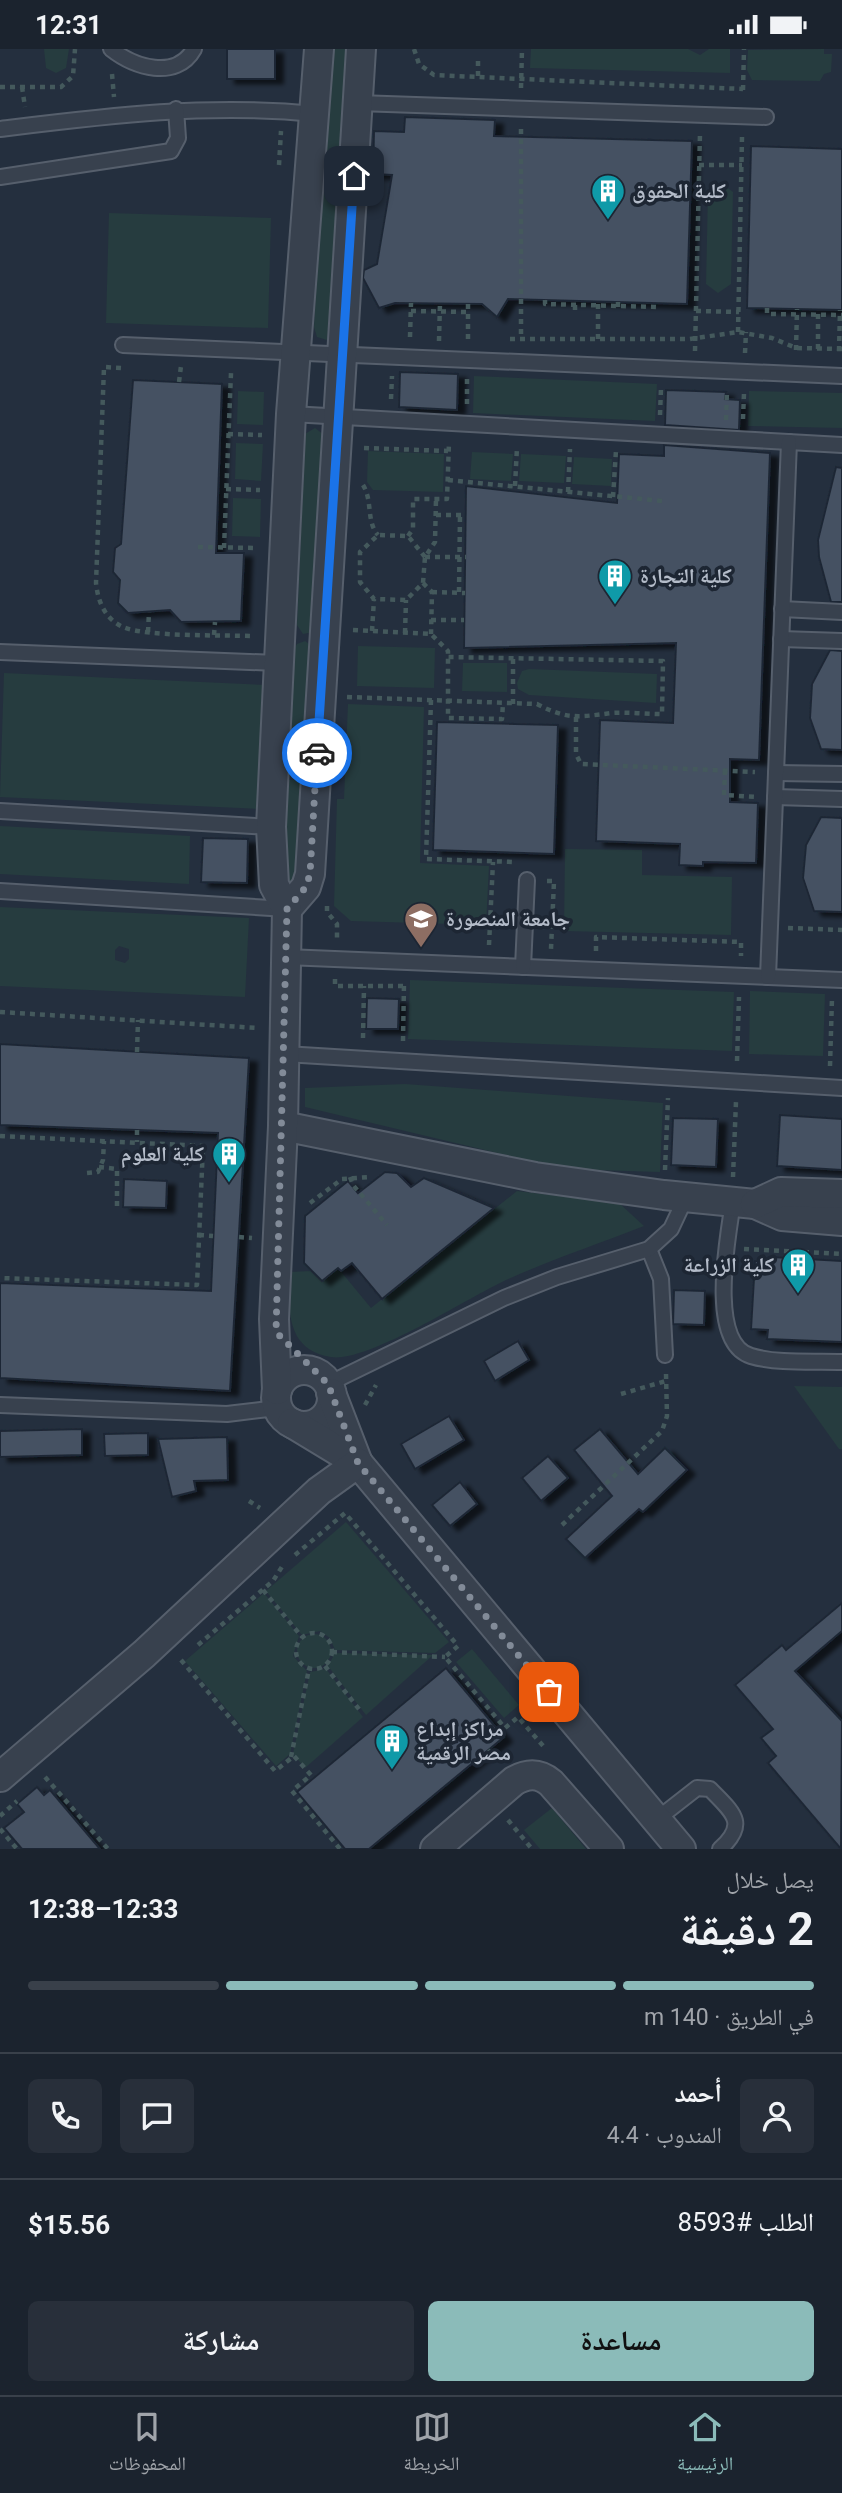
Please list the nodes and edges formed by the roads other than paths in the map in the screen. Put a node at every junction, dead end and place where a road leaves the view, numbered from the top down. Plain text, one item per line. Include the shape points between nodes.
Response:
1 (111, 49) edge
2 (194, 49) edge
3 (319, 49) edge
4 (361, 49) edge
5 (358, 103) junction
6 (176, 109) junction
7 (315, 114) junction
8 (766, 117) dead end
9 (0, 129) edge
10 (0, 177) edge
11 (123, 345) dead end
12 (295, 352) junction
13 (344, 355) junction
14 (842, 376) edge
15 (290, 414) junction
16 (352, 417) junction
17 (789, 442) junction
18 (842, 446) edge
19 (782, 609) junction
20 (842, 612) edge
21 (781, 639) junction
22 (842, 641) edge
23 (278, 650) junction
24 (0, 652) edge
25 (274, 764) junction
26 (317, 765) junction
27 (776, 773) junction
28 (842, 774) edge
29 (775, 797) junction
30 (842, 799) edge
31 (0, 811) edge
32 (271, 827) junction
33 (527, 880) road end
34 (0, 891) edge
35 (287, 909) junction
36 (286, 957) junction
37 (523, 967) junction
38 (768, 977) junction
39 (837, 980) edge
40 (285, 1042) junction
41 (836, 1088) edge
42 (283, 1126) junction
43 (842, 1194) edge
44 (675, 1196) junction
45 (744, 1203) junction
46 (842, 1221) edge
47 (649, 1249) junction
48 (276, 1332) junction
49 (665, 1355) road end
50 (842, 1362) edge
51 (324, 1383) junction
52 (0, 1405) edge
53 (282, 1407) junction
54 (358, 1463) junction
55 (0, 1777) edge
56 (656, 1820) junction
57 (435, 1849) edge
58 (609, 1849) edge
59 (681, 1849) edge
60 (720, 1849) edge

1 - 2 lane via 149,68 184,62
3 - 7 street
4 - 5 street
5 - 8 lane
5 - 13 street
6 - 7 lane
6 - 9 lane
6 - 10 lane via 178,138 171,151
7 - 12 street
11 - 12 lane
12 - 13 lane
12 - 15 street
13 - 14 lane
13 - 16 street
15 - 16 lane
15 - 23 street
16 - 17 lane
16 - 26 street via 324,639
17 - 18 lane
17 - 19 lane
19 - 20 lane
19 - 21 lane
21 - 22 lane
21 - 27 lane
23 - 24 lane
23 - 25 street
25 - 26 street
25 - 32 street
26 - 35 street via 310,874 306,887
27 - 28 lane
27 - 29 lane
29 - 30 lane
29 - 38 lane
31 - 32 lane
32 - 35 street via 274,885
33 - 37 lane
34 - 35 lane
35 - 36 street
36 - 37 lane
36 - 40 street
37 - 38 lane
38 - 39 lane
40 - 41 lane via 363,1058
40 - 42 street
42 - 44 street via 523,1175
42 - 48 street
43 - 45 street via 781,1192
44 - 45 street
44 - 47 lane via 671,1230
45 - 46 street via 782,1216
45 - 50 lane via 726,1248 725,1323 736,1347 760,1358
47 - 49 lane via 661,1279
47 - 51 lane via 504,1298
48 - 51 street
48 - 53 street
51 - 53 street via 296,1371 287,1375
51 - 53 street via 331,1402 324,1417 309,1426
51 - 54 street
52 - 53 lane via 227,1414
53 - 54 street
54 - 55 street via 319,1491 144,1654
54 - 56 street
56 - 59 street
56 - 60 lane via 697,1788 710,1789 737,1824 733,1838
57 - 58 street via 529,1775 545,1778

